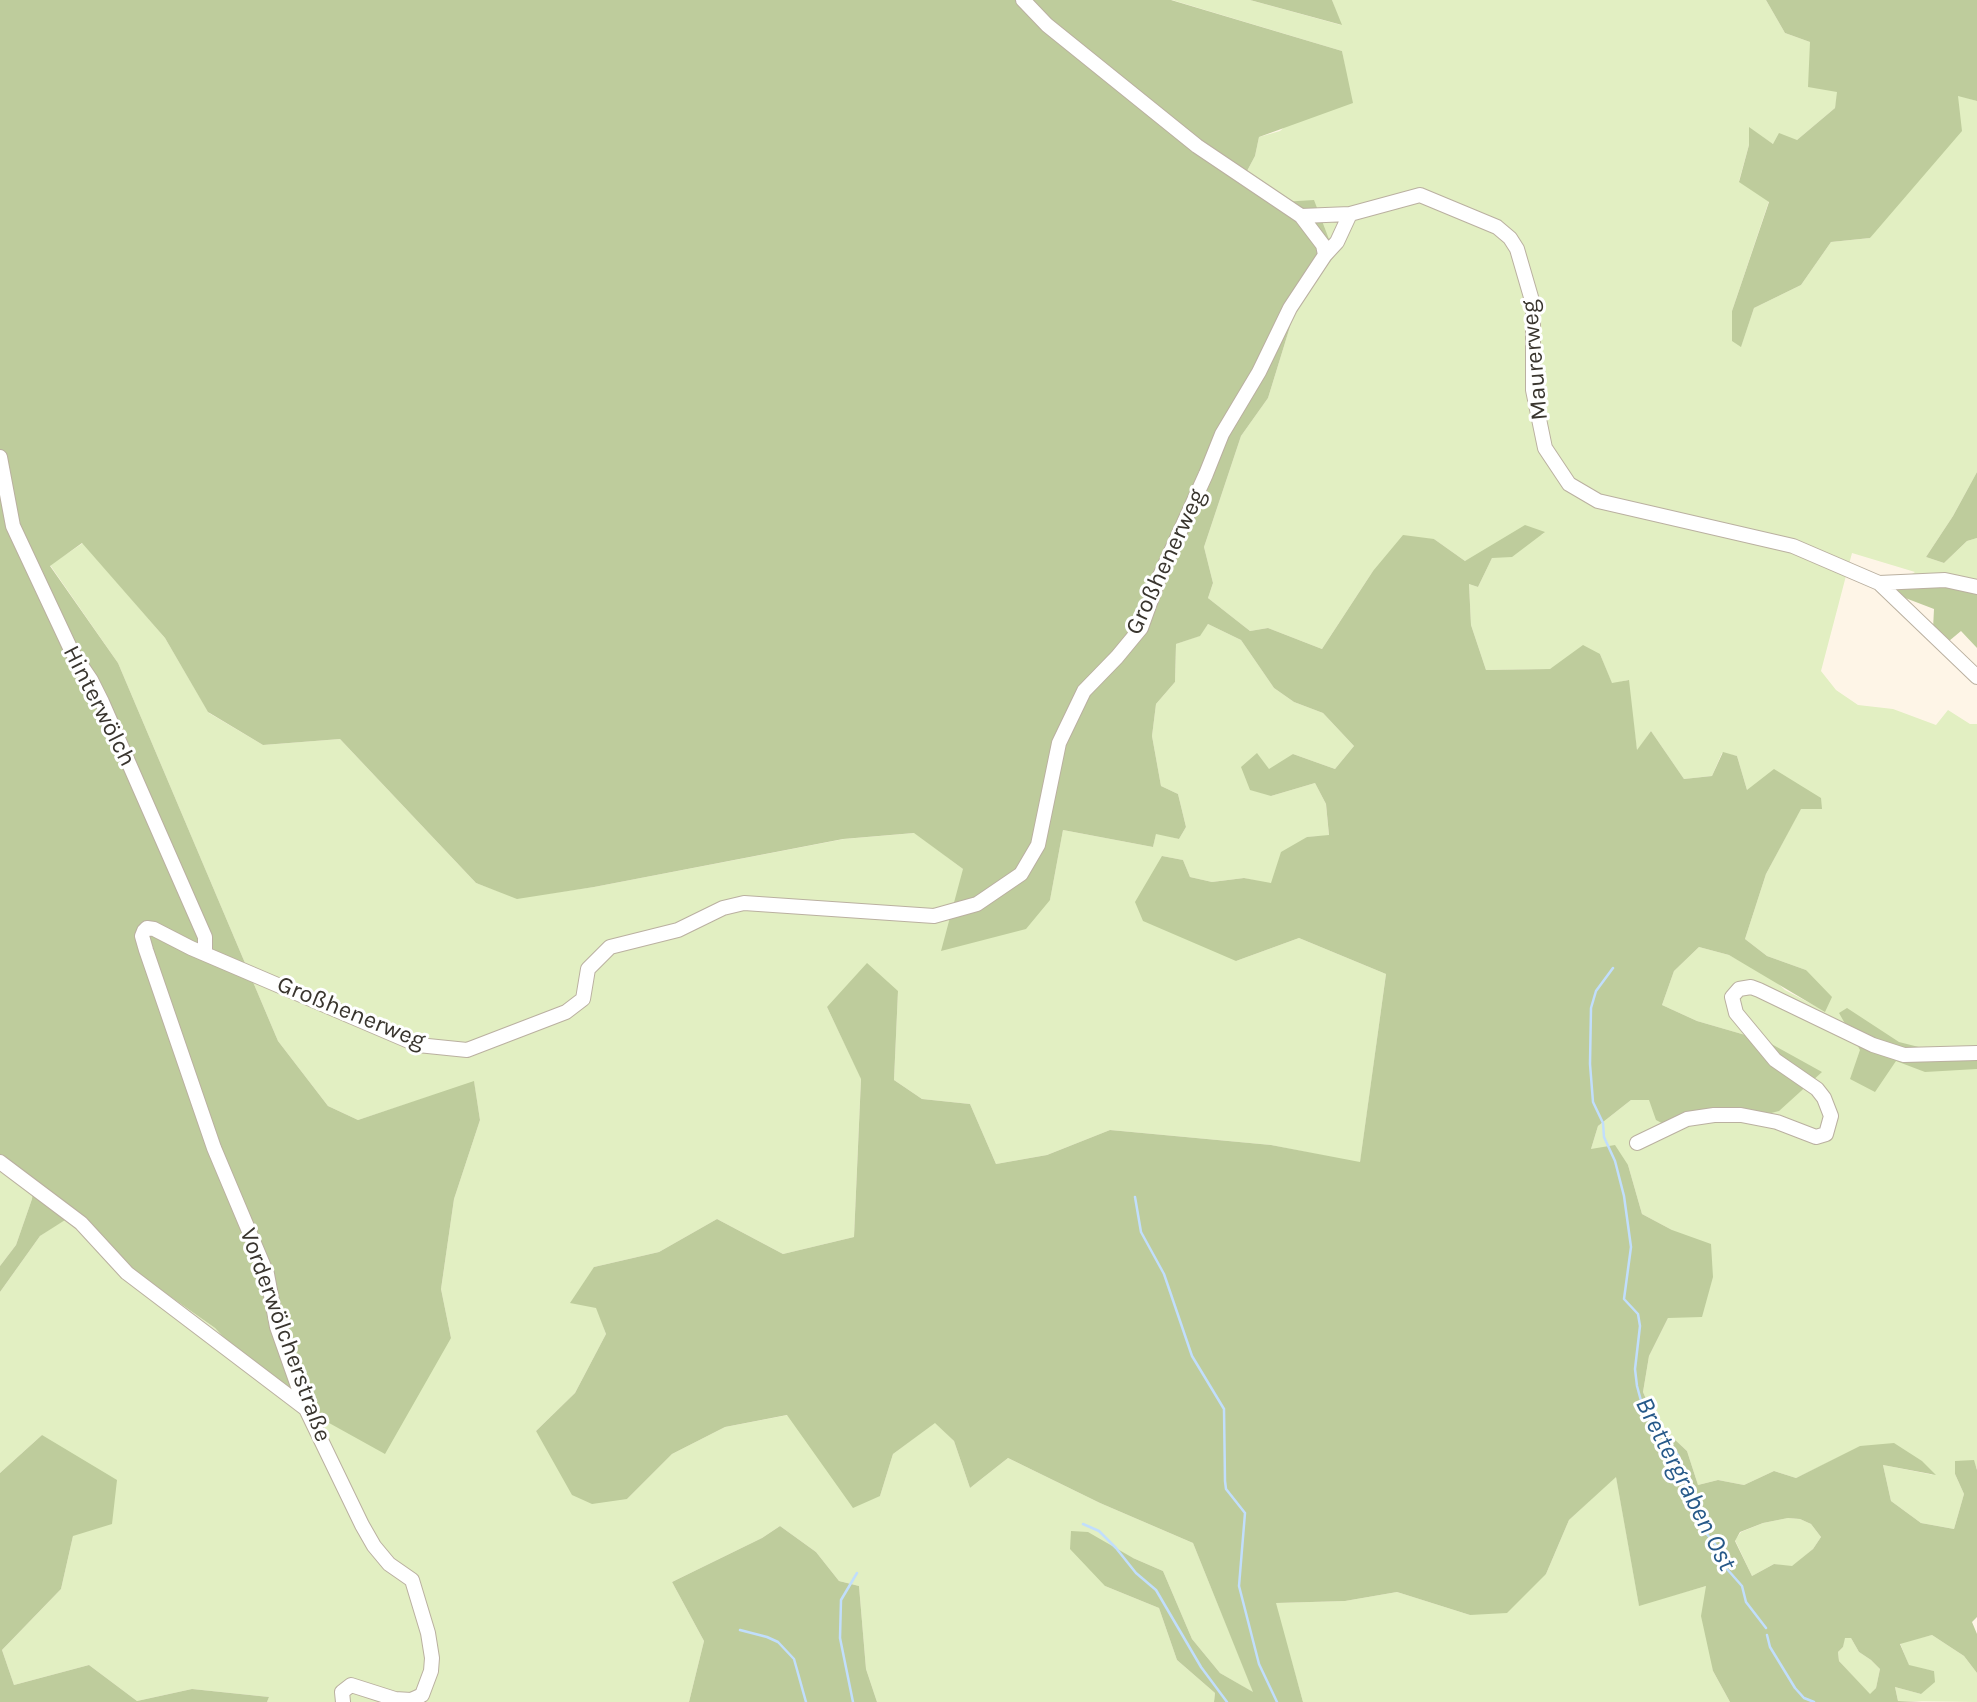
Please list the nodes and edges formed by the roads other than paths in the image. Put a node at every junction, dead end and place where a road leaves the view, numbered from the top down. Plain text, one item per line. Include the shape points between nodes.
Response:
1 (1023, 0) edge
2 (1350, 214) junction
3 (1301, 216) junction
4 (1325, 256) junction
5 (0, 457) edge
6 (1879, 583) junction
7 (1977, 587) edge
8 (1977, 677) edge
9 (205, 953) junction
10 (1977, 1053) edge
11 (1637, 1143) dead end
12 (0, 1162) edge
13 (306, 1409) junction
14 (343, 1702) edge

1 - 3 street via 1046,25 1198,146
2 - 3 street, Maurerweg
2 - 4 street, Großhenerweg
2 - 6 street, Maurerweg via 1420,195 1496,227 1510,238 1533,304 1533,390 1545,448 1569,484 1598,501 1793,547
3 - 4 street via 1323,245
4 - 9 street, Großhenerweg via 1290,308 1222,434 1141,628 1084,691 1059,743 1038,845 1021,874 977,904 934,916 744,903 723,908 678,930 610,947 588,969 583,999 566,1012 467,1051 418,1045
5 - 9 street, Hinterwölch via 13,526 72,652 107,712 205,937
6 - 7 street, Maurerweg via 1945,580
6 - 8 street
9 - 13 street, Vorderwölcherstraße via 154,929 147,928 142,936 214,1148 267,1274 277,1327
10 - 11 street via 1904,1055 1873,1045 1759,990 1739,989 1732,997 1736,1013 1775,1060 1824,1098 1831,1116 1826,1134 1816,1137 1777,1122 1714,1115 1687,1119
12 - 13 street via 81,1223 127,1273
13 - 14 street, Vorderwölcherstraße via 374,1546 412,1580 432,1658 430,1677 418,1698 395,1699 351,1685 342,1692

